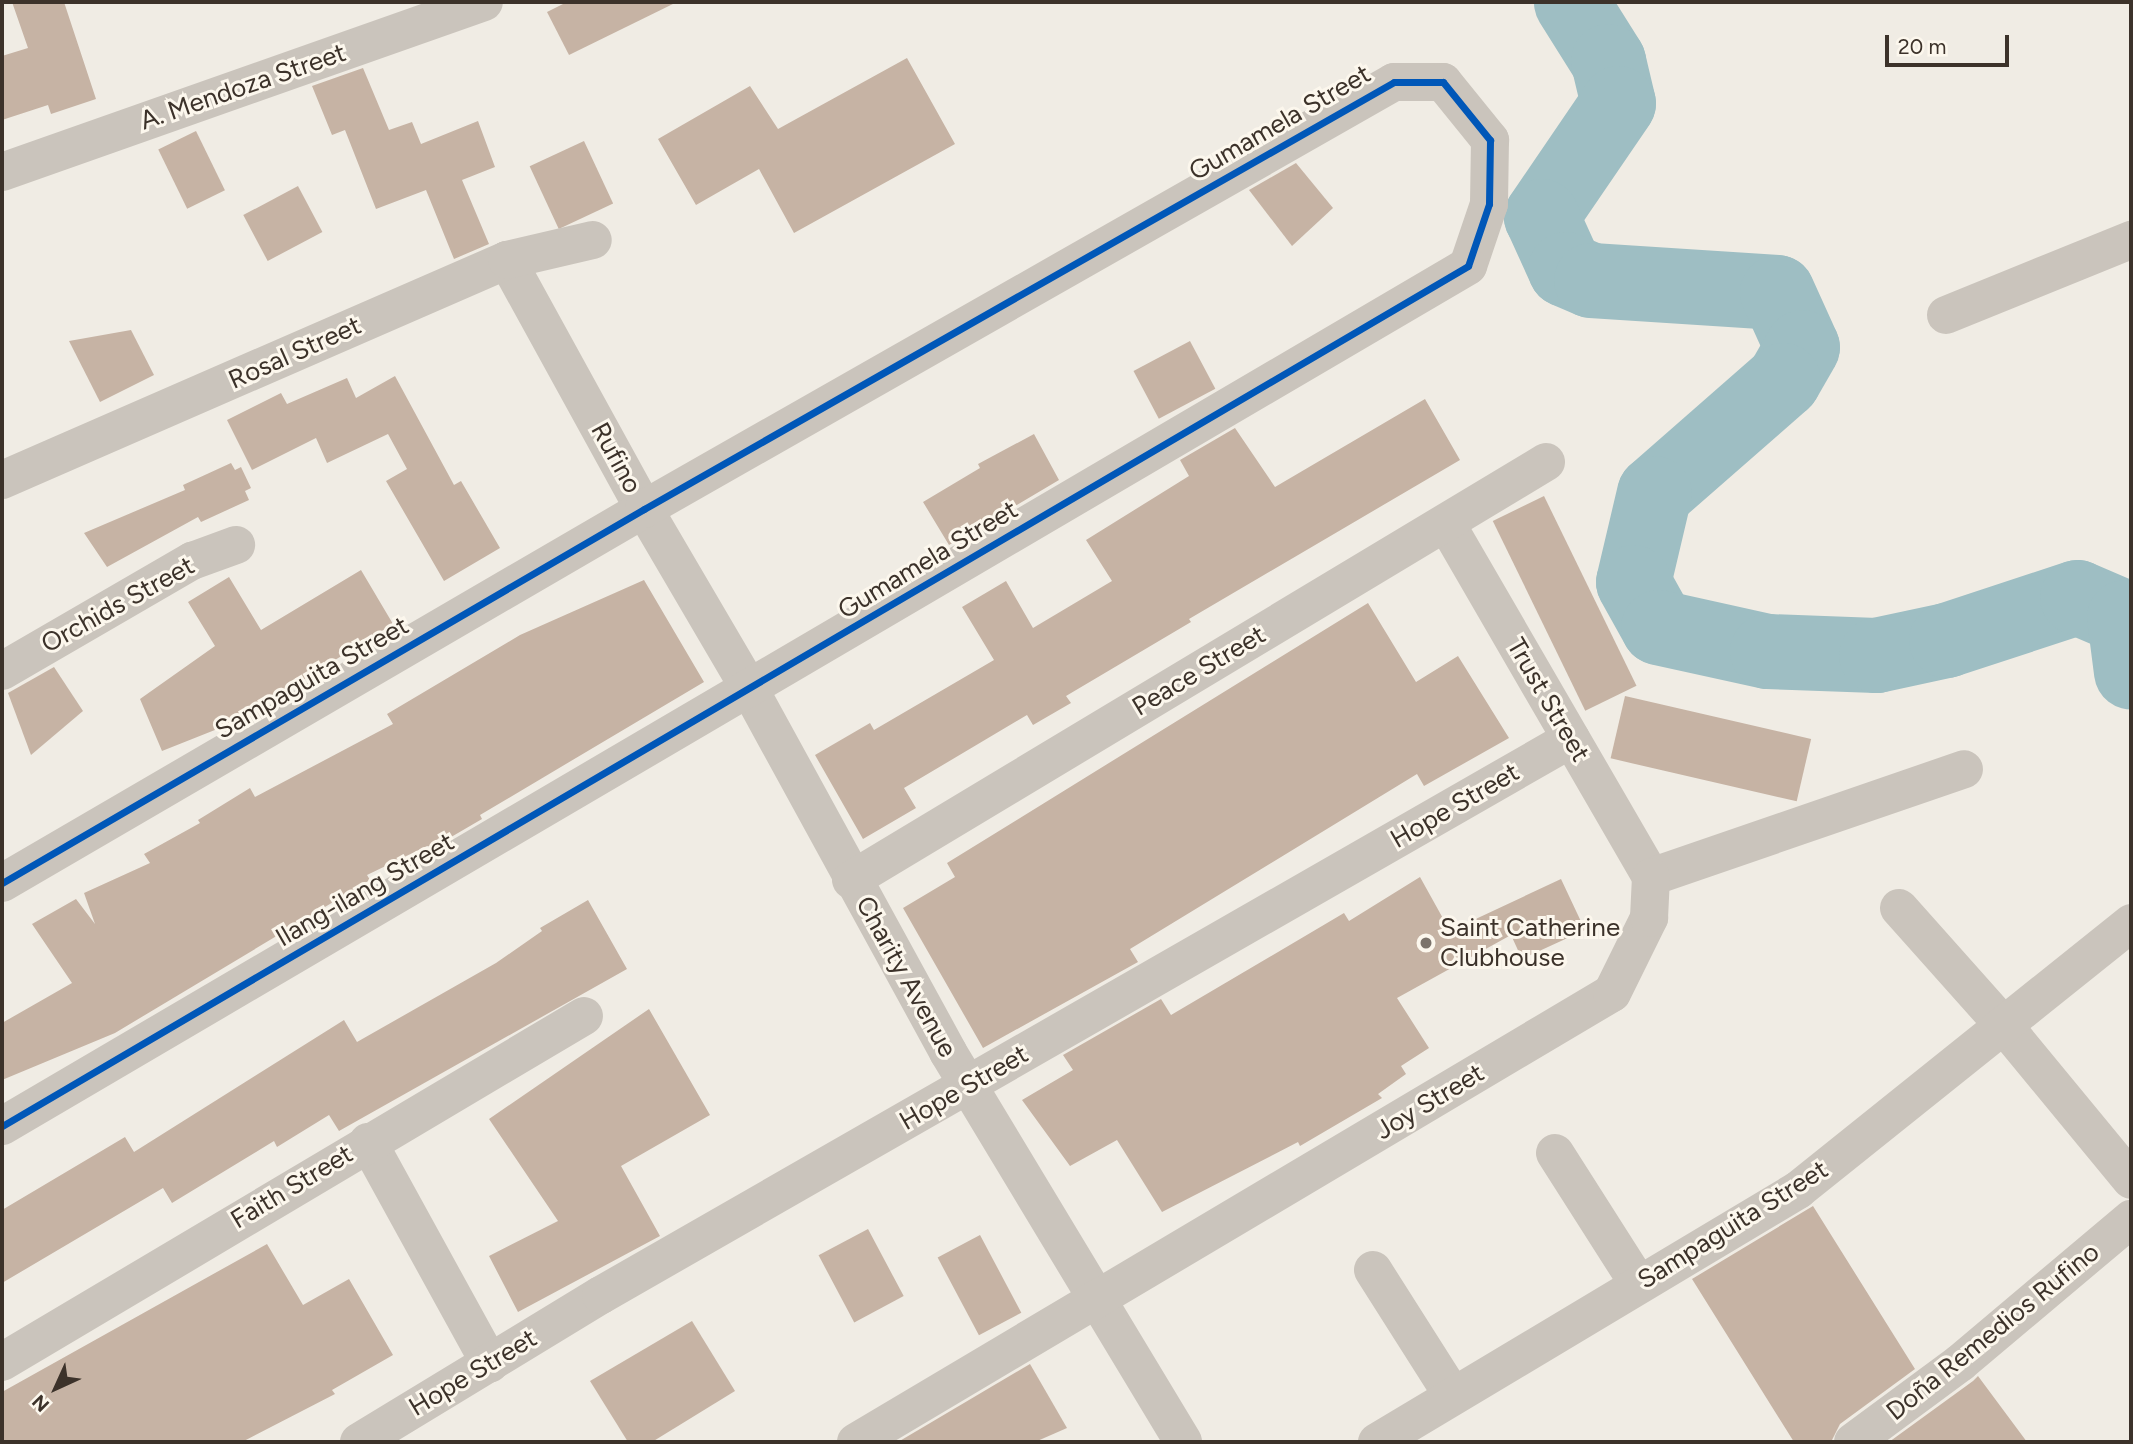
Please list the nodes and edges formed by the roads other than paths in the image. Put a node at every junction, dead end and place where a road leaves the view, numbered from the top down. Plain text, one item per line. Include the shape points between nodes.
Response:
1 (484, 2) edge
2 (2, 172) edge
3 (593, 240) dead end
4 (2131, 240) edge
5 (507, 260) junction
6 (1946, 314) dead end
7 (1546, 462) dead end
8 (2, 480) edge
9 (643, 509) junction
10 (1446, 523) junction
11 (236, 545) dead end
12 (2, 671) edge
13 (750, 690) junction
14 (1571, 739) junction
15 (1964, 769) dead end
16 (1651, 877) junction
17 (851, 880) junction
18 (2, 883) edge
19 (1899, 908) dead end
20 (2131, 923) edge
21 (584, 1016) dead end
22 (2006, 1027) junction
23 (968, 1086) junction
24 (2, 1126) edge
25 (368, 1142) junction
26 (1555, 1153) dead end
27 (2131, 1180) edge
28 (2131, 1219) edge
29 (1373, 1270) dead end
30 (1639, 1285) junction
31 (1098, 1301) junction
32 (2, 1362) edge
33 (490, 1364) junction
34 (1453, 1396) junction
35 (359, 1442) edge
36 (856, 1442) edge
37 (1183, 1442) edge
38 (1377, 1442) edge
39 (1853, 1442) edge

1 - 2 street, A. Mendoza Street
3 - 5 street, Rosal Street
4 - 6 street
5 - 8 street, Rosal Street
5 - 9 street, Rufino
7 - 10 street, Peace Street
9 - 13 street, Rufino
9 - 13 street, Gumamela Street via 1394,82 1443,82 1490,140 1489,204 1468,265
9 - 18 street, Sampaguita Street
10 - 14 street, Trust Street
10 - 17 street, Peace Street
11 - 12 street, Orchids Street via 192,562
13 - 17 street, Charity Avenue
13 - 24 street, Ilang-ilang Street
14 - 16 street, Trust Street
14 - 23 street, Hope Street
15 - 16 street
16 - 31 street, Joy Street via 1649,918 1612,993
17 - 23 street, Charity Avenue
19 - 22 street
20 - 22 street, Sampaguita Street
21 - 25 street, Faith Street
22 - 27 street
22 - 30 street, Sampaguita Street via 1798,1190
23 - 31 street, Charity Avenue
23 - 33 street, Hope Street via 601,1294
25 - 32 street, Faith Street
25 - 33 street
26 - 30 street
28 - 39 street, Doña Remedios Rufino via 1960,1363
29 - 34 street
30 - 34 street, Sampaguita Street
31 - 36 street, Joy Street
31 - 37 street, Charity Avenue
33 - 35 street, Hope Street
34 - 38 street, Sampaguita Street

